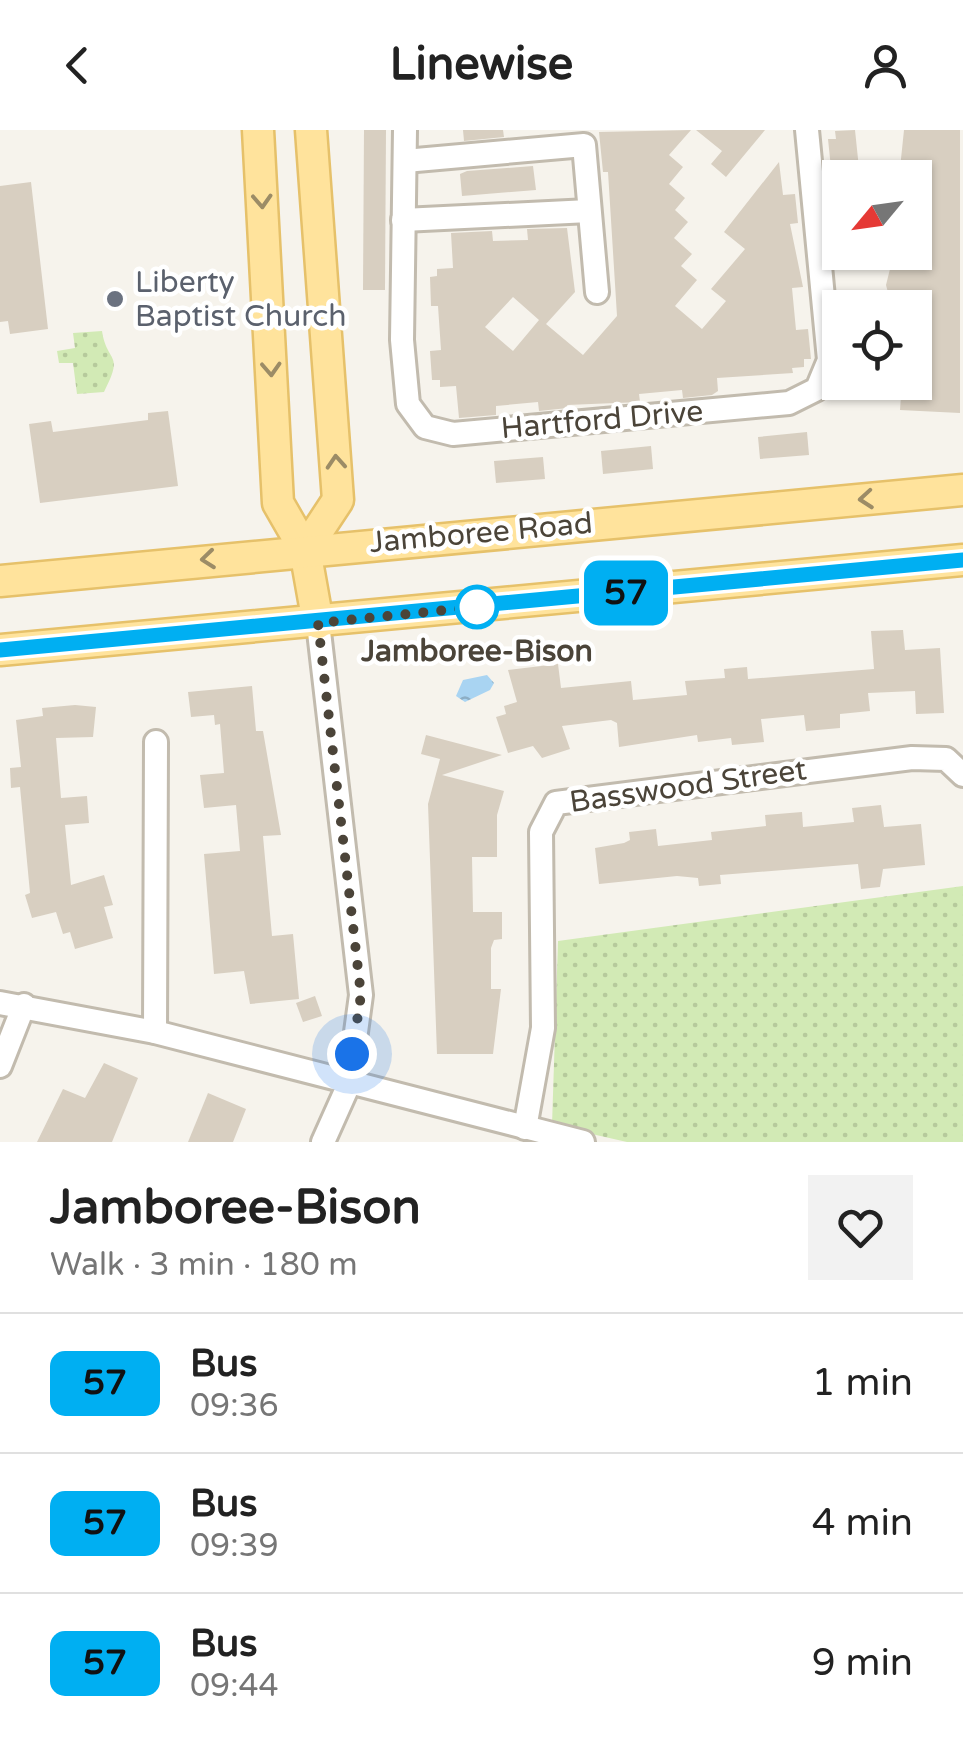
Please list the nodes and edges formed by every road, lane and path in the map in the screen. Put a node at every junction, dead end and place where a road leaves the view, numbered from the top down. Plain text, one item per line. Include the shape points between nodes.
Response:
1 (258, 130) edge
2 (311, 130) edge
3 (405, 130) edge
4 (808, 130) edge
5 (405, 161) junction
6 (589, 211) junction
7 (403, 220) junction
8 (597, 292) dead end
9 (963, 490) edge
10 (305, 550) junction
11 (963, 560) edge
12 (0, 580) edge
13 (318, 623) junction
14 (0, 650) edge
15 (156, 742) dead end
16 (963, 776) edge
17 (12, 1004) edge
18 (154, 1032) junction
19 (0, 1066) edge
20 (349, 1084) junction
21 (524, 1128) junction
22 (324, 1142) edge
23 (582, 1142) edge

1 -> 10 main road via 278,503
10 -> 2 main road via 338,500
3 - 5 street, Hartford Drive
4 - 7 street, Hartford Drive via 829,360 818,389 790,402 454,434 425,427 408,404 405,376
5 - 6 street via 584,144
5 - 7 street, Hartford Drive
6 - 7 street
6 - 8 street
9 -> 10 main road, Jamboree Road
10 -> 12 main road, Jamboree Road
10 - 13 main road
11 - 13 main road
13 - 14 main road
13 - 20 street via 361,995
15 - 18 street
16 - 21 street, Basswood Street via 946,759 912,758 556,803 541,832 543,1028
17 - 18 street
17 - 19 street
18 - 20 street
20 - 21 street
20 - 22 street
21 - 23 street

